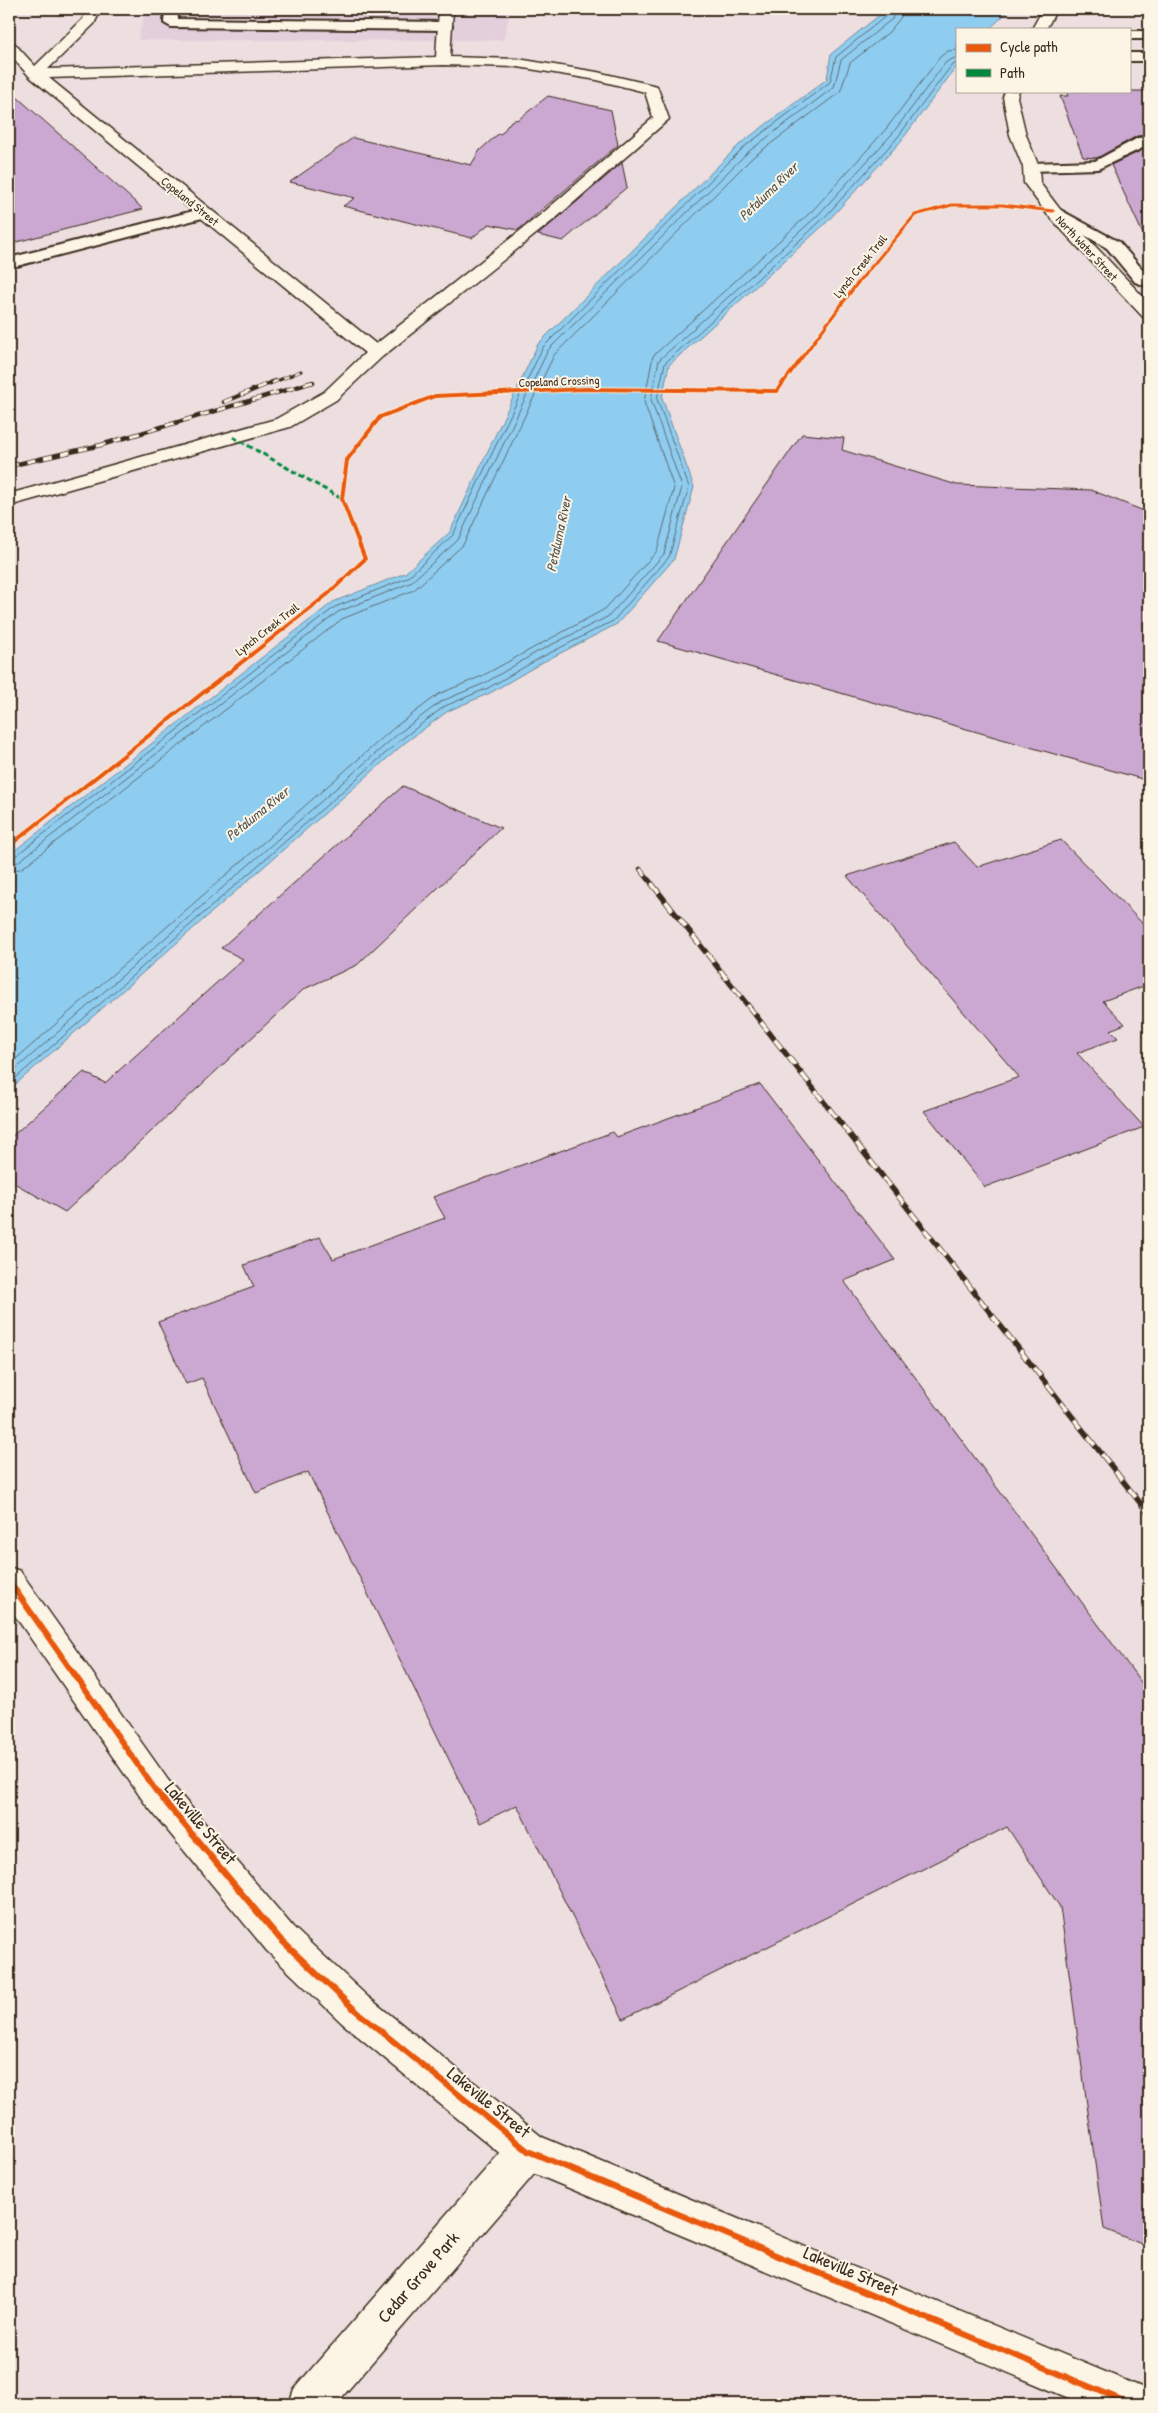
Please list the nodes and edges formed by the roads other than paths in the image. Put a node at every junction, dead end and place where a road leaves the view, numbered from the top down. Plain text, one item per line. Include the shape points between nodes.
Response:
1 (94, 9) edge
2 (171, 9) edge
3 (446, 9) edge
4 (1050, 9) edge
5 (445, 26) junction
6 (1040, 28) edge
7 (1130, 35) edge
8 (1149, 35) edge
9 (9, 46) edge
10 (1130, 57) edge
11 (1149, 57) edge
12 (443, 61) junction
13 (34, 74) junction
14 (1012, 92) edge
15 (1149, 141) edge
16 (1031, 167) junction
17 (1053, 211) junction
18 (206, 213) junction
19 (9, 263) edge
20 (1149, 282) edge
21 (1149, 313) edge
22 (376, 353) junction
23 (9, 500) edge
24 (9, 1581) edge
25 (528, 2151) junction
26 (309, 2404) edge
27 (1131, 2404) edge

1 - 13 street via 89,21
2 - 5 lane via 171,23
3 - 5 street
4 - 6 street
5 - 12 street
7 - 8 lane
9 - 13 street, Copeland Street
10 - 11 lane
12 - 13 street
12 - 22 street via 518,64 596,76 652,89 661,119 550,215
13 - 18 street, Copeland Street
14 - 16 street, North Water Street via 1018,135
15 - 16 lane via 1143,141 1098,165
16 - 17 street, North Water Street via 1032,183
17 - 20 lane via 1113,245 1141,279
17 - 21 street, North Water Street
18 - 19 lane
18 - 22 street, Copeland Street
22 - 23 street via 330,396 283,423
24 - 25 street, Lakeville Street via 156,1792 280,1940 355,2010
25 - 26 street, Cedar Grove Park
25 - 27 street, Lakeville Street

